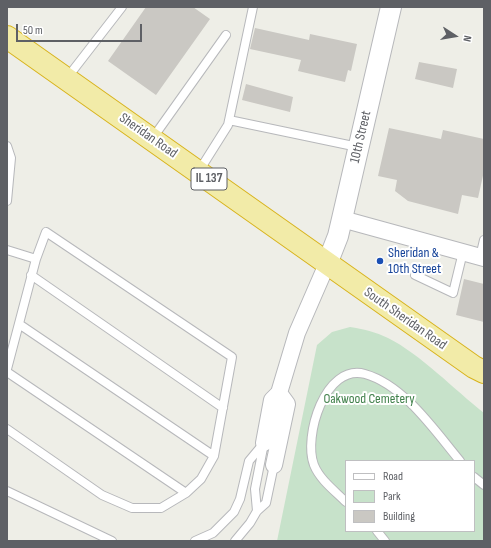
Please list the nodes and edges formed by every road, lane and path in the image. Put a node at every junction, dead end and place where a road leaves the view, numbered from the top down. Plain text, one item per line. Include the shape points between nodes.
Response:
1 (122, 7) edge
2 (253, 7) edge
3 (391, 7) edge
4 (226, 35) dead end
5 (7, 37) edge
6 (67, 79) junction
7 (229, 120) junction
8 (152, 139) junction
9 (7, 146) edge
10 (359, 148) junction
11 (199, 172) junction
12 (7, 202) edge
13 (342, 219) junction
14 (484, 240) edge
15 (7, 250) edge
16 (463, 252) junction
17 (482, 257) edge
18 (36, 259) junction
19 (327, 264) junction
20 (32, 275) junction
21 (415, 276) dead end
22 (18, 324) junction
23 (7, 370) edge
24 (484, 372) edge
25 (279, 393) junction
26 (223, 408) junction
27 (7, 430) edge
28 (264, 443) junction
29 (214, 456) junction
30 (459, 460) edge
31 (274, 465) joint
32 (475, 478) edge
33 (484, 486) edge
34 (7, 491) edge
35 (186, 493) junction
36 (345, 501) edge
37 (257, 512) junction
38 (378, 532) edge
39 (112, 541) edge
40 (195, 541) edge
41 (234, 541) edge
42 (385, 541) edge

1 - 6 lane
2 - 7 lane
3 - 10 street, 10th Street
4 - 8 lane
5 - 6 highway, Sheridan Road / IL 137
6 - 8 highway, Sheridan Road / IL 137
7 - 10 lane
7 - 11 lane
8 - 11 highway, Sheridan Road / IL 137
9 - 12 lane via 11,158
10 - 13 street, 10th Street
11 - 19 highway, Sheridan Road / IL 137
13 - 16 street
13 - 19 street, 10th Street
14 - 17 lane
15 - 18 lane
16 - 17 street
16 - 21 lane via 453,293
18 - 20 lane
18 - 26 lane via 46,232 232,357
19 - 24 highway, South Sheridan Road / IL 137
19 - 25 street via 297,333
20 - 22 lane
20 - 26 lane
22 - 23 lane
22 - 29 lane
23 - 35 lane
25 - 28 street via 272,400
25 - 31 street via 287,404
26 - 29 lane
27 - 35 lane via 102,495 132,508 160,508
28 - 37 lane via 255,489
28 - 40 lane via 249,461 240,499 234,512 213,534
29 - 35 lane via 201,479
30 - 36 lane via 413,406 393,388 363,373 344,376 328,389 321,404 315,425 312,454 314,465 320,474
31 - 37 lane via 266,503
32 - 33 lane
34 - 39 lane
37 - 41 lane
38 - 42 lane

